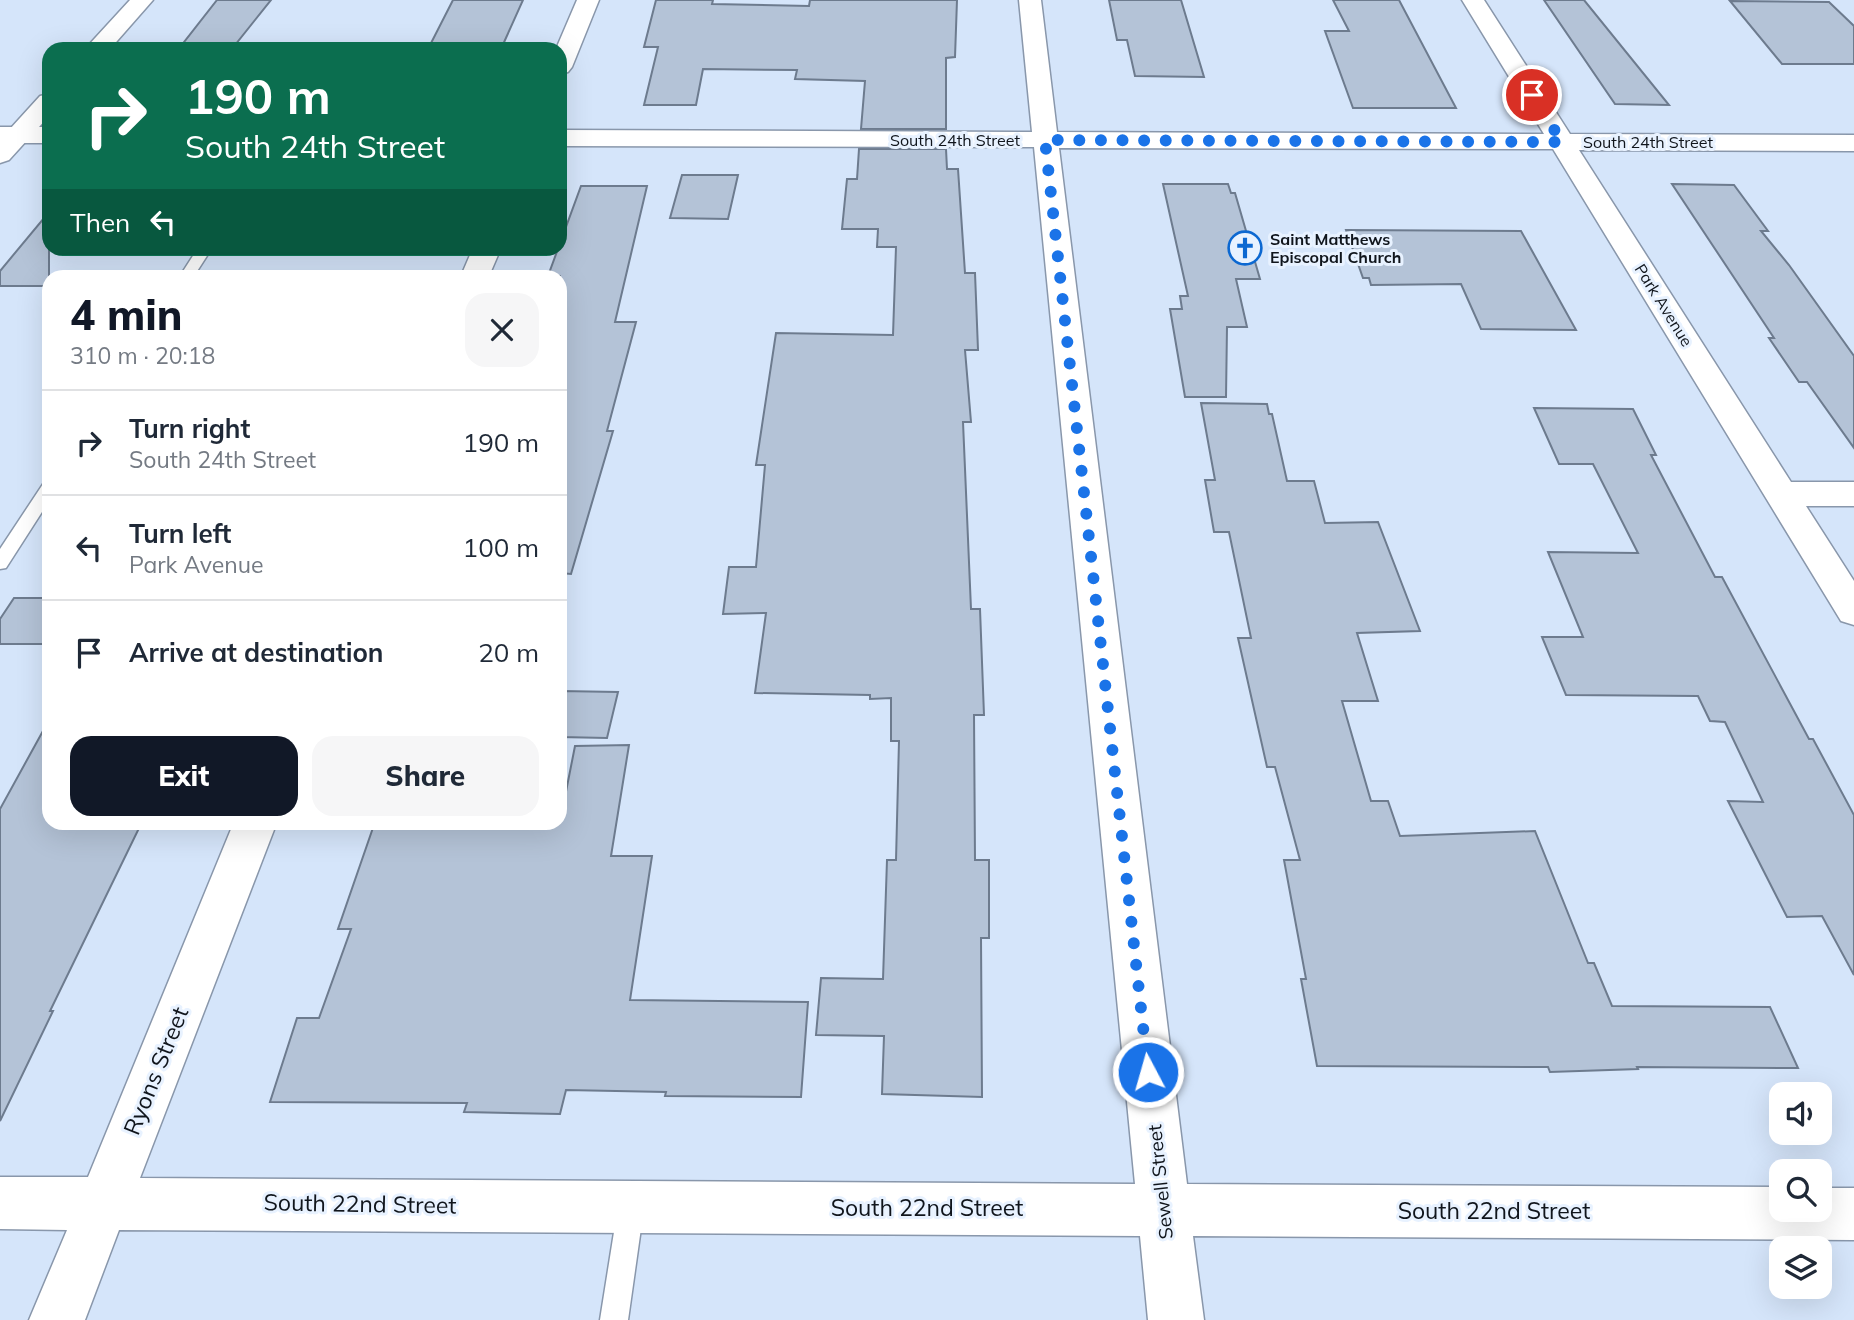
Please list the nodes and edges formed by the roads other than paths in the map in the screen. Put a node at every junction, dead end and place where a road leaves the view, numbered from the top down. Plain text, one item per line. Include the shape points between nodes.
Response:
1 (142, 0) edge
2 (588, 0) edge
3 (1030, 0) edge
4 (1474, 0) edge
5 (103, 42) edge
6 (567, 50) edge
7 (42, 107) edge
8 (9, 135) edge
9 (42, 135) edge
10 (567, 138) edge
11 (1045, 140) junction
12 (1562, 142) junction
13 (1854, 143) edge
14 (0, 155) edge
15 (1782, 494) junction
16 (1854, 494) edge
17 (42, 499) edge
18 (0, 563) edge
19 (1854, 611) edge
20 (253, 830) edge
21 (104, 1202) junction
22 (0, 1203) edge
23 (631, 1207) junction
24 (1163, 1209) junction
25 (1854, 1214) edge
26 (57, 1320) edge
27 (614, 1320) edge
28 (1176, 1320) edge

1 - 5 street
2 - 6 street
3 - 11 street, Sewell Street
4 - 12 street, Park Avenue
7 - 8 street
8 - 9 street
8 - 14 street
10 - 11 street, South 24th Street
11 - 12 street, South 24th Street
11 - 24 street, Sewell Street
12 - 13 street, South 24th Street
12 - 15 street, Park Avenue
15 - 16 street
15 - 19 street, Park Avenue
17 - 18 lane
20 - 21 street, Ryons Street
21 - 22 street, South 22nd Street
21 - 23 street, South 22nd Street
21 - 26 street, Ryons Street
23 - 24 street, South 22nd Street
23 - 27 lane
24 - 25 street, South 22nd Street
24 - 28 street, Sewell Street

